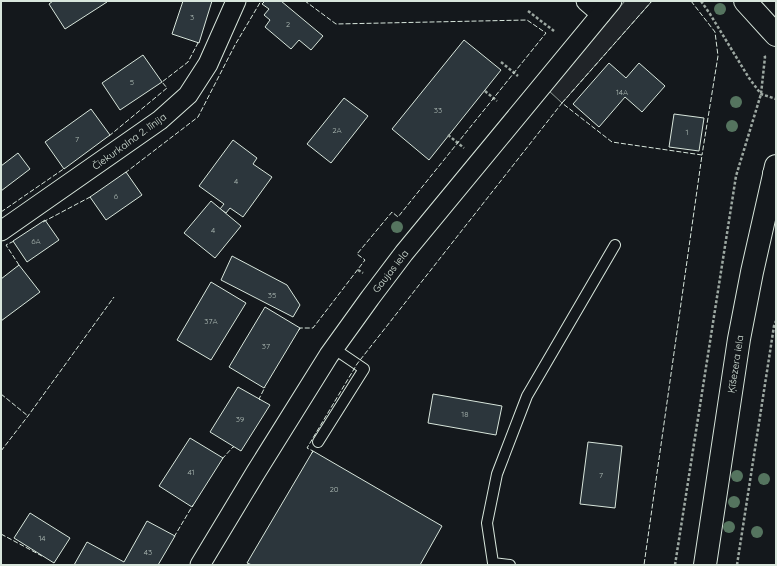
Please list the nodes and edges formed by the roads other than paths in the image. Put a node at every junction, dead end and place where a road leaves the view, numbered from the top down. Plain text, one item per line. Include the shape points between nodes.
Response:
1 (236, 1) edge
2 (586, 1) edge
3 (745, 1) edge
4 (606, 7) edge
5 (769, 43) edge
6 (775, 171) edge
7 (1, 231) edge
8 (615, 245) dead end
9 (333, 348) junction
10 (318, 442) dead end
11 (200, 565) edge
12 (510, 565) edge
13 (705, 565) edge

1 - 7 street, Čiekurkalna 2. līnija via 208,64 188,95 160,120
2 - 4 street
3 - 5 street
4 - 9 street, Gaujas iela via 404,253
6 - 13 street, Ķīšezera iela via 739,339
8 - 12 lane via 527,396 497,474 487,523 492,563
9 - 10 lane via 364,369
9 - 11 street, Gaujas iela

